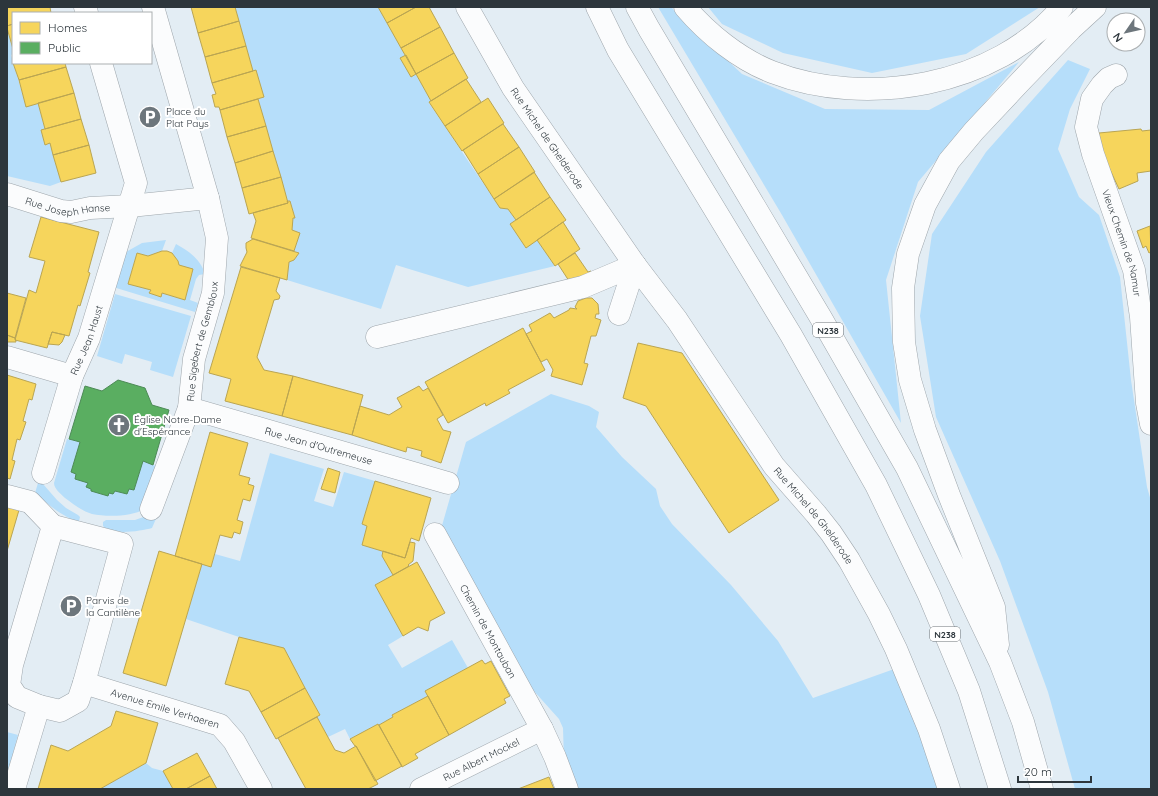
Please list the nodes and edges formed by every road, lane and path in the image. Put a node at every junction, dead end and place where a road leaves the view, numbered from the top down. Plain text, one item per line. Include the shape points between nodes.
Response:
1 (153, 7) edge
2 (467, 7) edge
3 (580, 7) edge
4 (596, 7) edge
5 (637, 7) edge
6 (685, 7) edge
7 (1062, 7) edge
8 (1095, 7) edge
9 (618, 50) junction
10 (101, 64) edge
11 (1116, 75) dead end
12 (7, 194) edge
13 (208, 198) junction
14 (130, 206) junction
15 (635, 265) junction
16 (619, 314) dead end
17 (377, 337) dead end
18 (7, 357) edge
19 (72, 376) junction
20 (189, 408) junction
21 (1151, 424) edge
22 (43, 473) dead end
23 (448, 483) dead end
24 (7, 496) edge
25 (151, 509) dead end
26 (53, 526) junction
27 (435, 534) dead end
28 (1000, 662) junction
29 (10, 664) edge
30 (84, 684) junction
31 (39, 706) junction
32 (542, 729) junction
33 (14, 789) edge
34 (261, 789) edge
35 (421, 789) edge
36 (567, 789) edge
37 (949, 789) edge
38 (1000, 789) edge
39 (1042, 789) edge

1 - 13 main road
2 - 15 main road, Rue Michel de Ghelderode via 513,88
3 - 9 main road
4 - 9 main road, N238
5 - 28 main road, N238 via 907,468
6 - 7 main road via 692,16 740,56 771,71 803,82 838,88 878,89 936,81 976,68 1008,53 1034,34
8 - 28 main road via 1020,82 948,161 925,205 908,254 903,288 904,342 910,380 924,430 994,607
9 - 38 main road, N238 via 791,335 876,485 929,595 968,691
10 - 14 main road via 136,183
11 - 21 main road, Vieux Chemin de Namur via 1109,78 1092,99 1086,127 1092,154 1134,270
12 - 14 main road, Rue Joseph Hanse via 71,212 90,208
13 - 14 main road
13 - 20 main road, Rue Sigebert de Gembloux via 217,238 212,293 194,359
14 - 19 main road, Rue Jean Haust via 89,338
15 - 16 main road
15 - 17 main road via 583,287
15 - 37 main road, Rue Michel de Ghelderode via 677,320 774,466 824,524 849,560 904,667
18 - 19 main road
19 - 22 main road, Rue Jean Haust
20 - 23 main road, Rue Jean d'Outremeuse
20 - 25 main road, Rue Sigebert de Gembloux
24 - 26 main road via 30,502
26 - 29 main road
26 - 30 main road via 122,544
27 - 32 main road, Chemin de Montauban
28 - 39 main road, N238 via 1023,722
29 - 31 main road via 9,685 17,697
30 - 31 main road via 78,701 60,711
30 - 34 main road, Avenue Emile Verhaeren via 220,725 234,741
31 - 33 main road
32 - 35 main road, Rue Albert Mockel
32 - 36 main road, Chemin de Montauban

